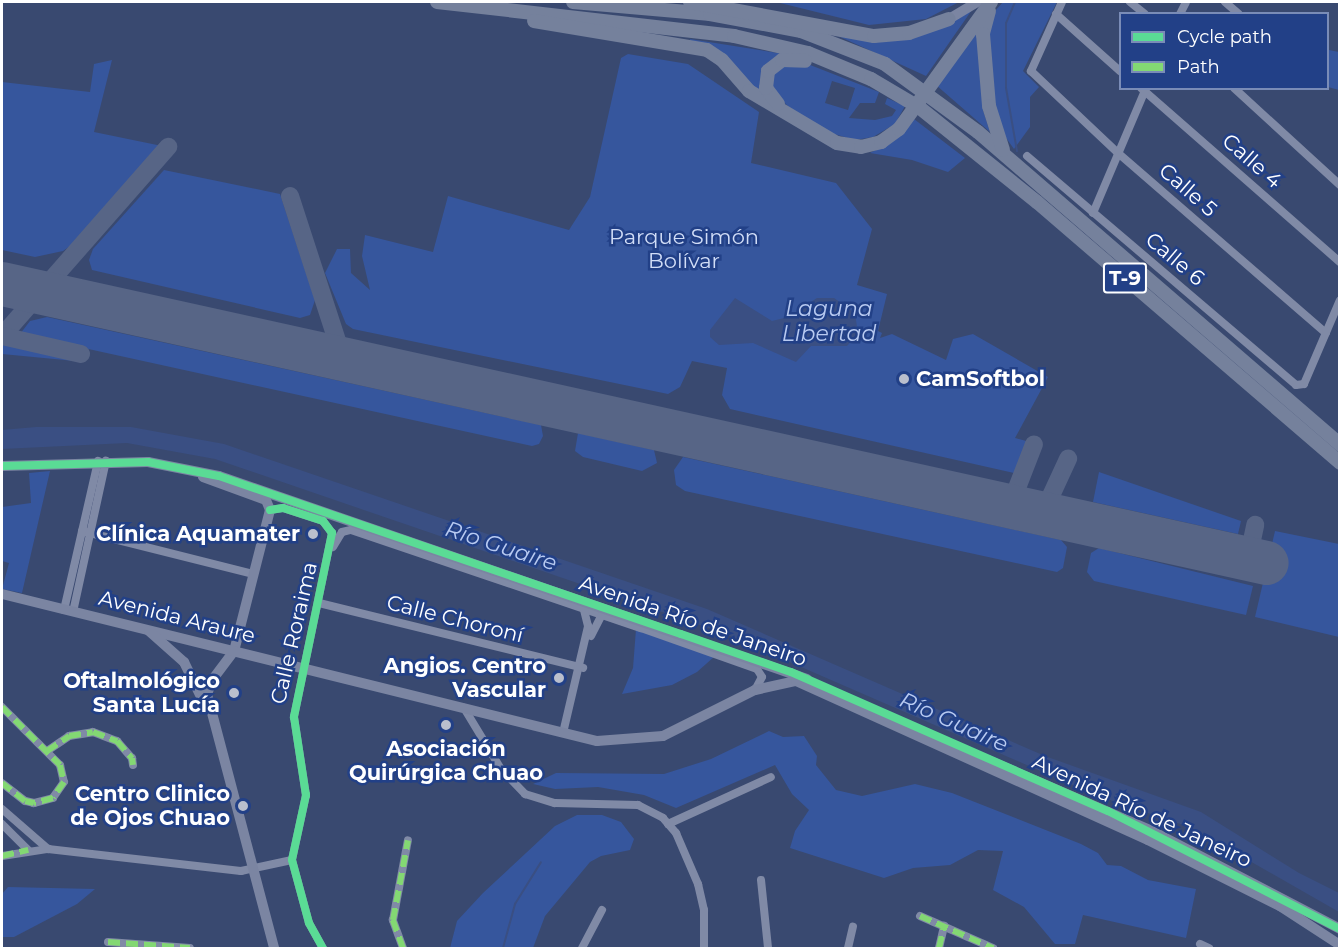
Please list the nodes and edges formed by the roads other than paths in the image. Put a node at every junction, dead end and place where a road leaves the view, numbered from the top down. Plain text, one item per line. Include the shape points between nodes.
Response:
1 (437, 2) edge
2 (573, 2) edge
3 (690, 2) edge
4 (970, 2) edge
5 (977, 2) edge
6 (983, 2) edge
7 (991, 2) edge
8 (996, 2) edge
9 (1062, 2) edge
10 (1130, 2) edge
11 (502, 8) junction
12 (1142, 12) edge
13 (1056, 14) junction
14 (949, 19) junction
15 (1119, 70) edge
16 (933, 78) junction
17 (871, 79) junction
18 (1144, 90) edge
19 (1236, 90) edge
20 (907, 115) junction
21 (1118, 153) junction
22 (1027, 156) dead end
23 (1007, 157) junction
24 (1340, 185) edge
25 (1093, 213) junction
26 (1340, 262) edge
27 (1340, 300) edge
28 (1326, 333) junction
29 (1340, 445) edge
30 (102, 461) junction
31 (1340, 463) edge
32 (2, 466) edge
33 (192, 471) junction
34 (270, 510) junction
35 (86, 532) junction
36 (391, 535) junction
37 (331, 551) junction
38 (420, 554) junction
39 (253, 574) junction
40 (2, 594) edge
41 (319, 603) junction
42 (583, 610) junction
43 (68, 611) junction
44 (601, 616) junction
45 (144, 628) junction
46 (641, 628) junction
47 (681, 634) junction
48 (234, 651) junction
49 (303, 668) junction
50 (581, 668) junction
51 (756, 690) junction
52 (2, 707) edge
53 (464, 708) junction
54 (490, 714) junction
55 (478, 729) junction
56 (565, 734) junction
57 (47, 751) junction
58 (133, 765) dead end
59 (771, 777) dead end
60 (2, 783) edge
61 (2, 809) edge
62 (2, 824) edge
63 (668, 824) junction
64 (408, 840) dead end
65 (48, 849) junction
66 (28, 850) junction
67 (2, 856) edge
68 (292, 860) junction
69 (249, 869) junction
70 (761, 880) dead end
71 (602, 910) dead end
72 (920, 916) dead end
73 (944, 926) junction
74 (853, 927) dead end
75 (1340, 928) edge
76 (108, 942) dead end
77 (1200, 944) dead end
78 (1340, 945) edge
79 (190, 948) edge
80 (268, 948) edge
81 (274, 948) edge
82 (323, 948) edge
83 (403, 948) edge
84 (582, 948) edge
85 (704, 948) edge
86 (768, 948) edge
87 (848, 948) edge
88 (939, 948) edge
89 (993, 948) edge
90 (1209, 948) edge

1 - 11 highway, T-9
2 - 23 highway, T-9 via 710,14 801,31 847,46 909,78
3 - 14 highway via 874,36 909,33
4 - 14 street
5 - 14 street
6 - 16 highway
7 - 16 highway
8 - 23 highway via 983,26 983,48 991,122
9 - 13 street
10 - 12 street
11 - 17 highway, T-9 via 742,38 808,53
11 - 20 highway via 517,18 707,50 722,60 749,91 849,147 881,142
13 - 15 street
13 - 21 street, Calle 5 via 1030,71
16 - 20 highway
17 - 20 highway via 788,58 776,62 768,71 766,88 780,106 848,143 877,140
17 - 31 highway, T-9 via 920,108 1037,202
18 - 21 street
18 - 26 street, Calle 4
19 - 24 street
21 - 25 street
21 - 28 street, Calle 5
22 - 25 street, Calle 6
23 - 29 highway, T-9
25 - 28 street, Calle 6 via 1300,386
27 - 28 street
30 - 32 street, Avenida Río de Janeiro
30 - 33 street, Avenida Río de Janeiro via 148,462
30 - 35 street
33 - 34 street, Avenida Río de Janeiro via 219,485 266,500
33 - 36 street, Avenida Río de Janeiro via 219,476
34 - 37 street, Calle Roraima via 283,508 326,522 332,533
34 - 39 street
35 - 39 street
35 - 43 street
36 - 38 street
36 - 47 street, Avenida Río de Janeiro
37 - 38 street, Avenida Río de Janeiro via 342,532 351,530
37 - 41 street, Calle Roraima
38 - 42 street, Avenida Río de Janeiro
39 - 48 street
40 - 43 street, Avenida Araure
41 - 49 street, Calle Roraima
41 - 50 street, Calle Choroní
42 - 44 street, Avenida Río de Janeiro
42 - 50 street via 588,626
43 - 45 street, Avenida Araure
44 - 46 street, Avenida Río de Janeiro
44 - 50 street via 593,627
45 - 48 street, Avenida Araure
45 - 69 street via 184,662 205,707
46 - 47 street
46 - 51 street, Avenida Río de Janeiro via 757,669 762,677
47 - 75 street, Avenida Río de Janeiro via 791,672 1108,811
48 - 49 street, Avenida Araure
48 - 69 street via 207,694
49 - 53 street, Avenida Araure
49 - 68 street, Calle Roraima via 294,717 306,795
50 - 56 street
51 - 56 street, Avenida Araure via 656,738 611,742
51 - 78 street, Avenida Río de Janeiro via 789,681 804,685 1148,840 1280,906
52 - 57 street
53 - 54 street, Avenida Araure
53 - 55 street
54 - 55 street via 481,719
54 - 56 street, Avenida Araure
55 - 63 street via 501,769 525,794 555,803 638,805
57 - 58 street via 69,736 93,732 117,741 132,758
57 - 60 street via 63,773 59,793 53,798 44,802 25,801
59 - 63 street
61 - 65 street
62 - 66 street
63 - 85 street via 698,884 704,910
64 - 83 street via 393,920
65 - 66 street
65 - 69 street
66 - 67 street
68 - 69 street
68 - 82 street, Calle Roraima via 309,923
69 - 80 street
69 - 81 street
70 - 86 street
71 - 84 street
72 - 73 street
73 - 88 street
73 - 89 street
74 - 87 street
76 - 79 street
77 - 90 street

